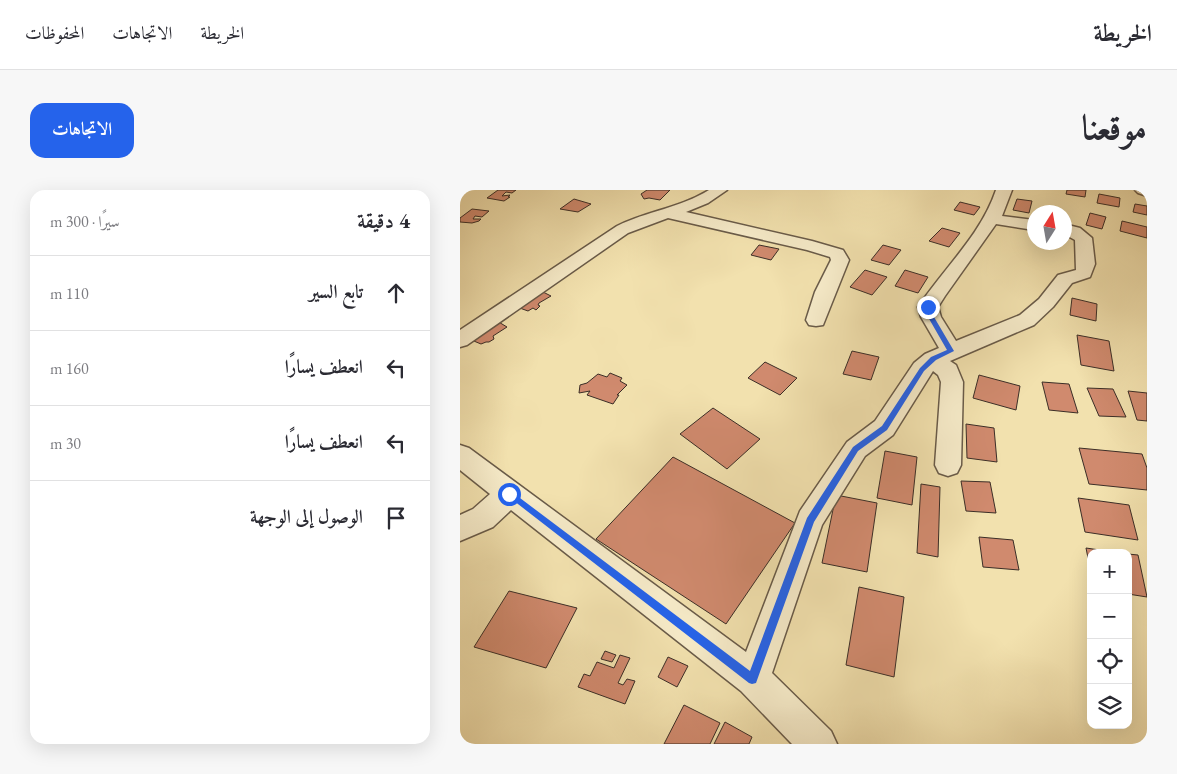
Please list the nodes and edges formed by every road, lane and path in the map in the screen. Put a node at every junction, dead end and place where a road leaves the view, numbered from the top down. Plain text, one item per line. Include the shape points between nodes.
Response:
1 (719, 190) edge
2 (1004, 190) edge
3 (666, 213) junction
4 (992, 219) junction
5 (1027, 224) edge
6 (1072, 232) edge
7 (816, 320) dead end
8 (460, 340) edge
9 (942, 355) junction
10 (460, 455) edge
11 (948, 465) dead end
12 (509, 494) junction
13 (460, 528) edge
14 (752, 679) junction
15 (818, 744) edge

1 - 3 street via 699,202
2 - 4 street
3 - 7 street via 837,254 840,260
3 - 8 street via 618,230 606,242
4 - 5 street
4 - 9 street via 928,307
6 - 9 street via 1084,238 1082,246 1088,262 1084,273 1065,279 1046,303 1026,320
9 - 11 street via 952,382
9 - 14 street via 922,369 884,428 856,449 810,520
10 - 12 street
12 - 13 street via 483,518
12 - 14 street
14 - 15 street

